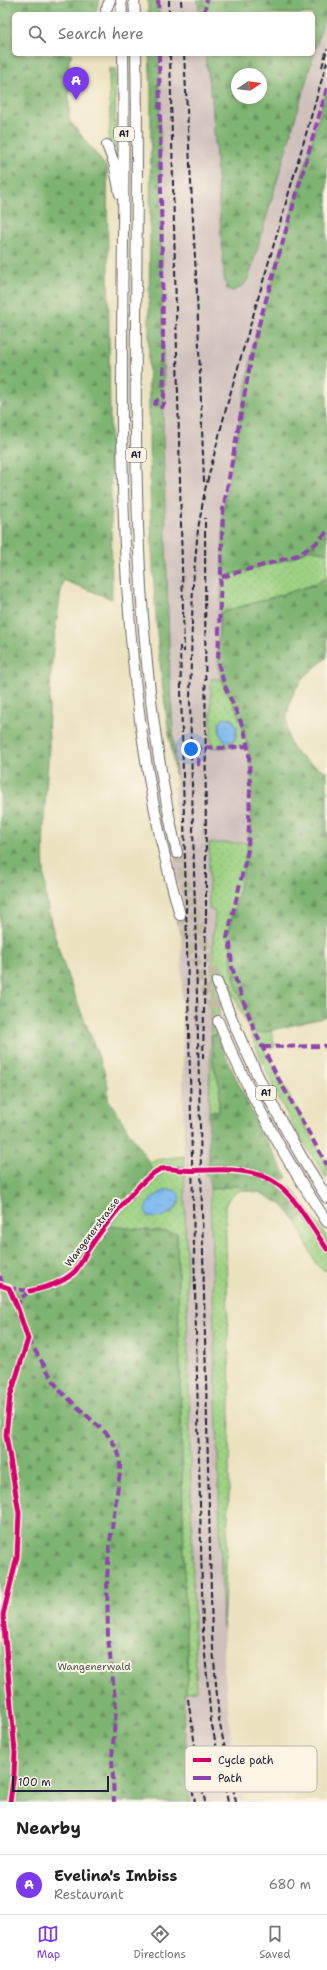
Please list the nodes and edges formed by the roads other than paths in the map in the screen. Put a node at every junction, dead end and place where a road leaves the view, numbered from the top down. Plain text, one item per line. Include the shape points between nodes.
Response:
1 (110, 0) edge
2 (121, 0) edge
3 (134, 0) edge
4 (106, 10) dead end
5 (122, 12) edge
6 (135, 12) edge
7 (123, 56) edge
8 (136, 56) edge
9 (108, 145) dead end
10 (124, 213) junction
11 (177, 853) tunnel mouth
12 (180, 915) tunnel mouth
13 (217, 982) tunnel mouth
14 (218, 1021) tunnel mouth
15 (183, 1170) tunnel mouth
16 (205, 1170) tunnel mouth
17 (327, 1198) edge
18 (327, 1222) edge
19 (327, 1249) edge
20 (30, 1291) dead end

1 - 4 highway
2 - 5 highway
3 - 6 highway
7 - 10 highway, A1
8 - 11 highway, A1 via 135,429 139,567 152,716
9 - 10 highway, A1
10 - 12 highway, A1 via 123,478 130,637 139,718 152,795
13 - 17 highway, A1 via 265,1091
14 - 18 highway, A1 via 264,1117
15 - 20 street, Wangenerstrasse via 165,1168 148,1177 89,1248 76,1270 54,1285
16 - 19 street via 245,1170 279,1184 289,1194

